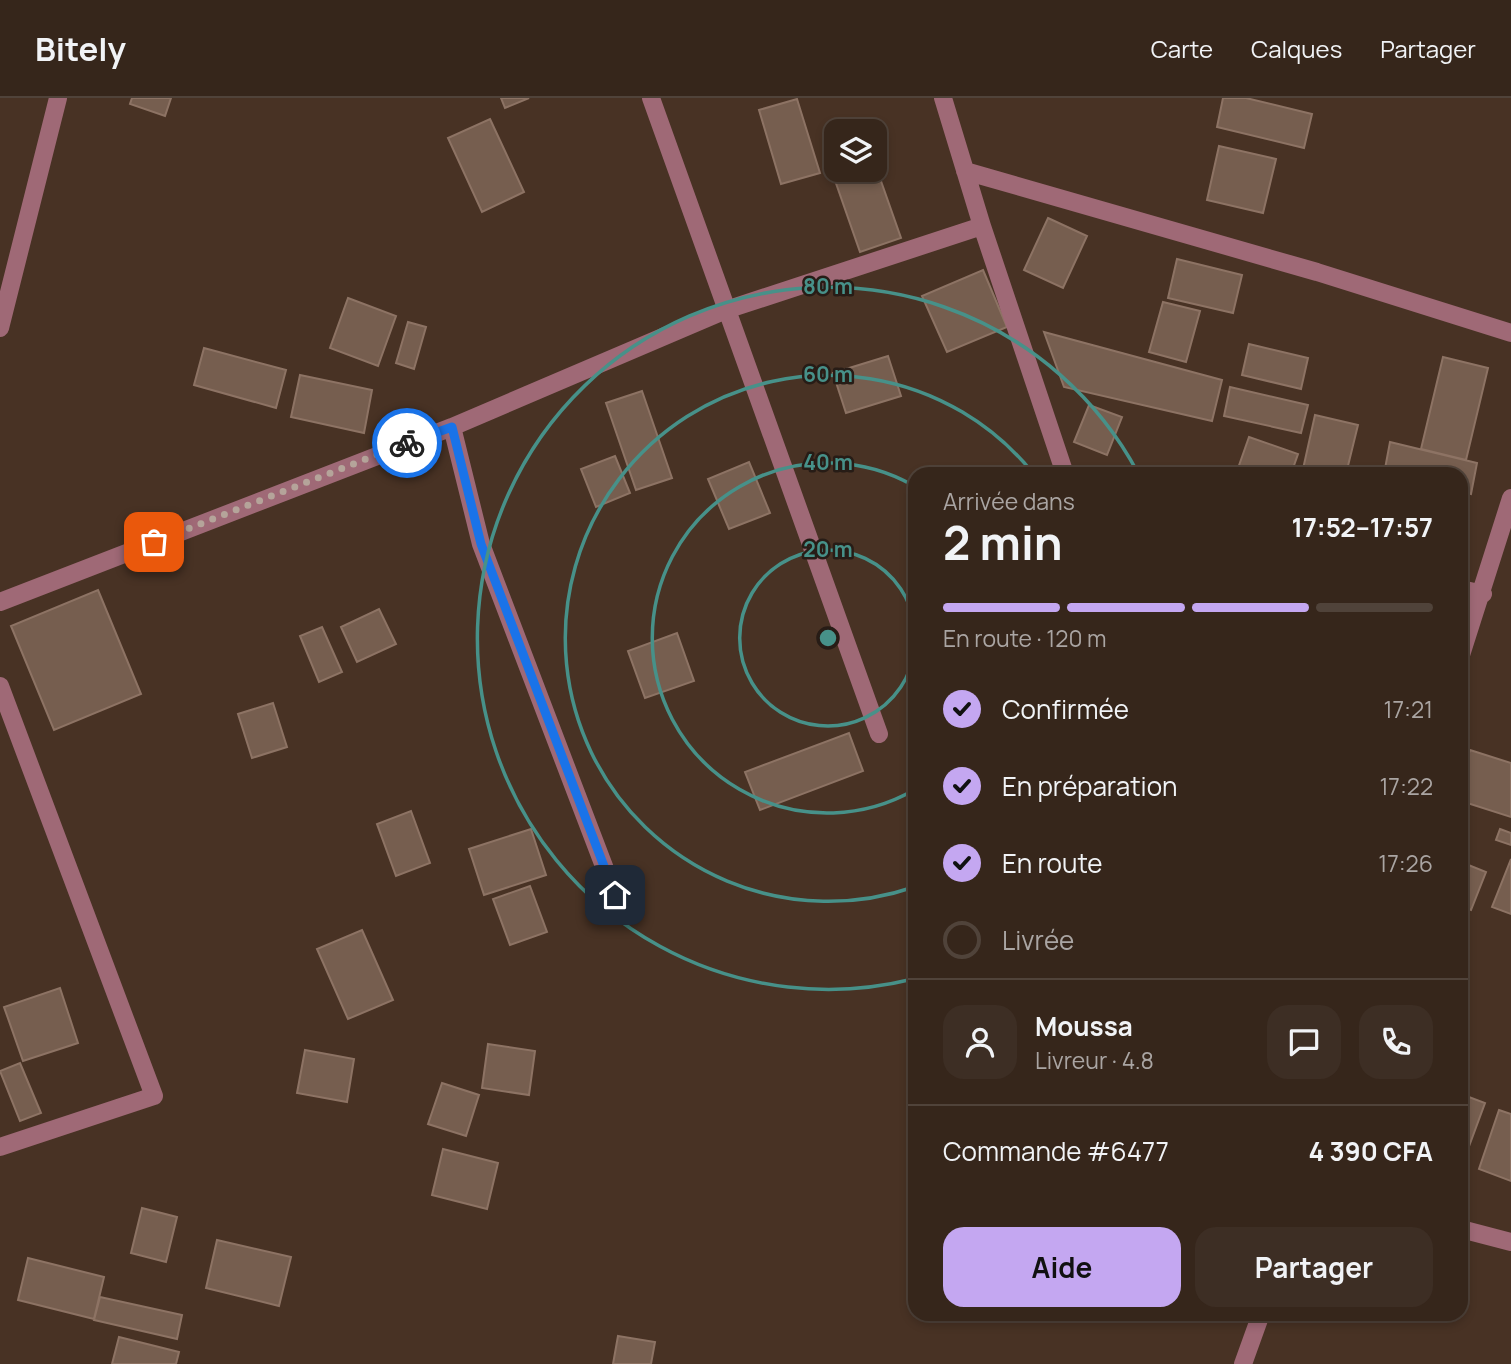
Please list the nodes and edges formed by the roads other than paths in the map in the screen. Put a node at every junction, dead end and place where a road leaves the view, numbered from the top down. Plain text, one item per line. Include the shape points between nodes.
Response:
1 (58, 98) edge
2 (651, 98) edge
3 (943, 98) edge
4 (965, 171) junction
5 (982, 226) junction
6 (726, 310) junction
7 (0, 328) edge
8 (1511, 333) edge
9 (452, 427) junction
10 (1063, 467) edge
11 (1511, 498) edge
12 (1468, 591) edge
13 (1483, 594) junction
14 (0, 603) edge
15 (1468, 636) edge
16 (0, 686) edge
17 (879, 734) dead end
18 (615, 895) dead end
19 (0, 1147) edge
20 (1468, 1231) edge
21 (1511, 1242) edge
22 (1258, 1321) edge
23 (1243, 1364) edge

1 - 7 street
2 - 6 street
3 - 4 street
4 - 5 street
4 - 8 street
5 - 6 street
5 - 10 street
6 - 9 street
6 - 17 street
9 - 14 street
9 - 18 street via 481,544
11 - 13 street
12 - 13 street
13 - 15 street
16 - 19 street via 154,1096
20 - 21 street
22 - 23 street

